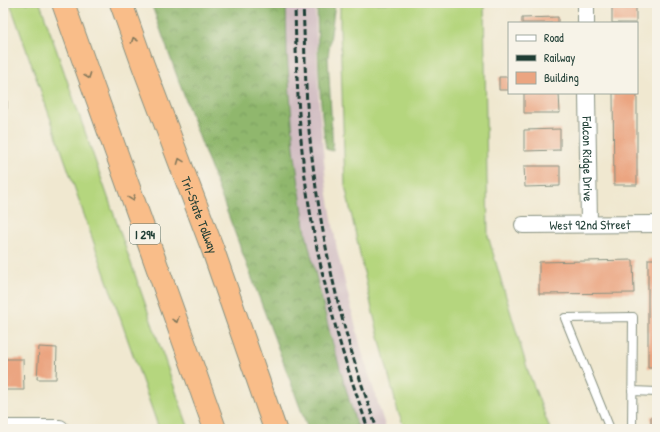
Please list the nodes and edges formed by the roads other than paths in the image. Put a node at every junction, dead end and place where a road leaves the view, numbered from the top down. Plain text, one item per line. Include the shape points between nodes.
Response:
1 (63, 3) edge
2 (121, 3) edge
3 (586, 3) edge
4 (586, 22) edge
5 (587, 94) edge
6 (589, 224) junction
7 (657, 224) edge
8 (523, 225) dead end
9 (213, 250) junction
10 (632, 391) junction
11 (657, 392) edge
12 (3, 428) edge
13 (60, 428) dead end
14 (215, 429) edge
15 (274, 429) edge
16 (282, 429) edge
17 (610, 429) edge
18 (632, 429) edge

1 -> 14 highway, I 294
9 -> 2 highway, Tri-State Tollway
3 - 4 street
5 - 6 street, Falcon Ridge Drive
6 - 7 street, West 92nd Street
6 - 8 street, West 92nd Street
9 - 15 highway, Tri-State Tollway
9 - 16 highway
10 - 11 lane
10 - 17 lane via 633,317 565,318
10 - 18 lane
12 - 13 street

